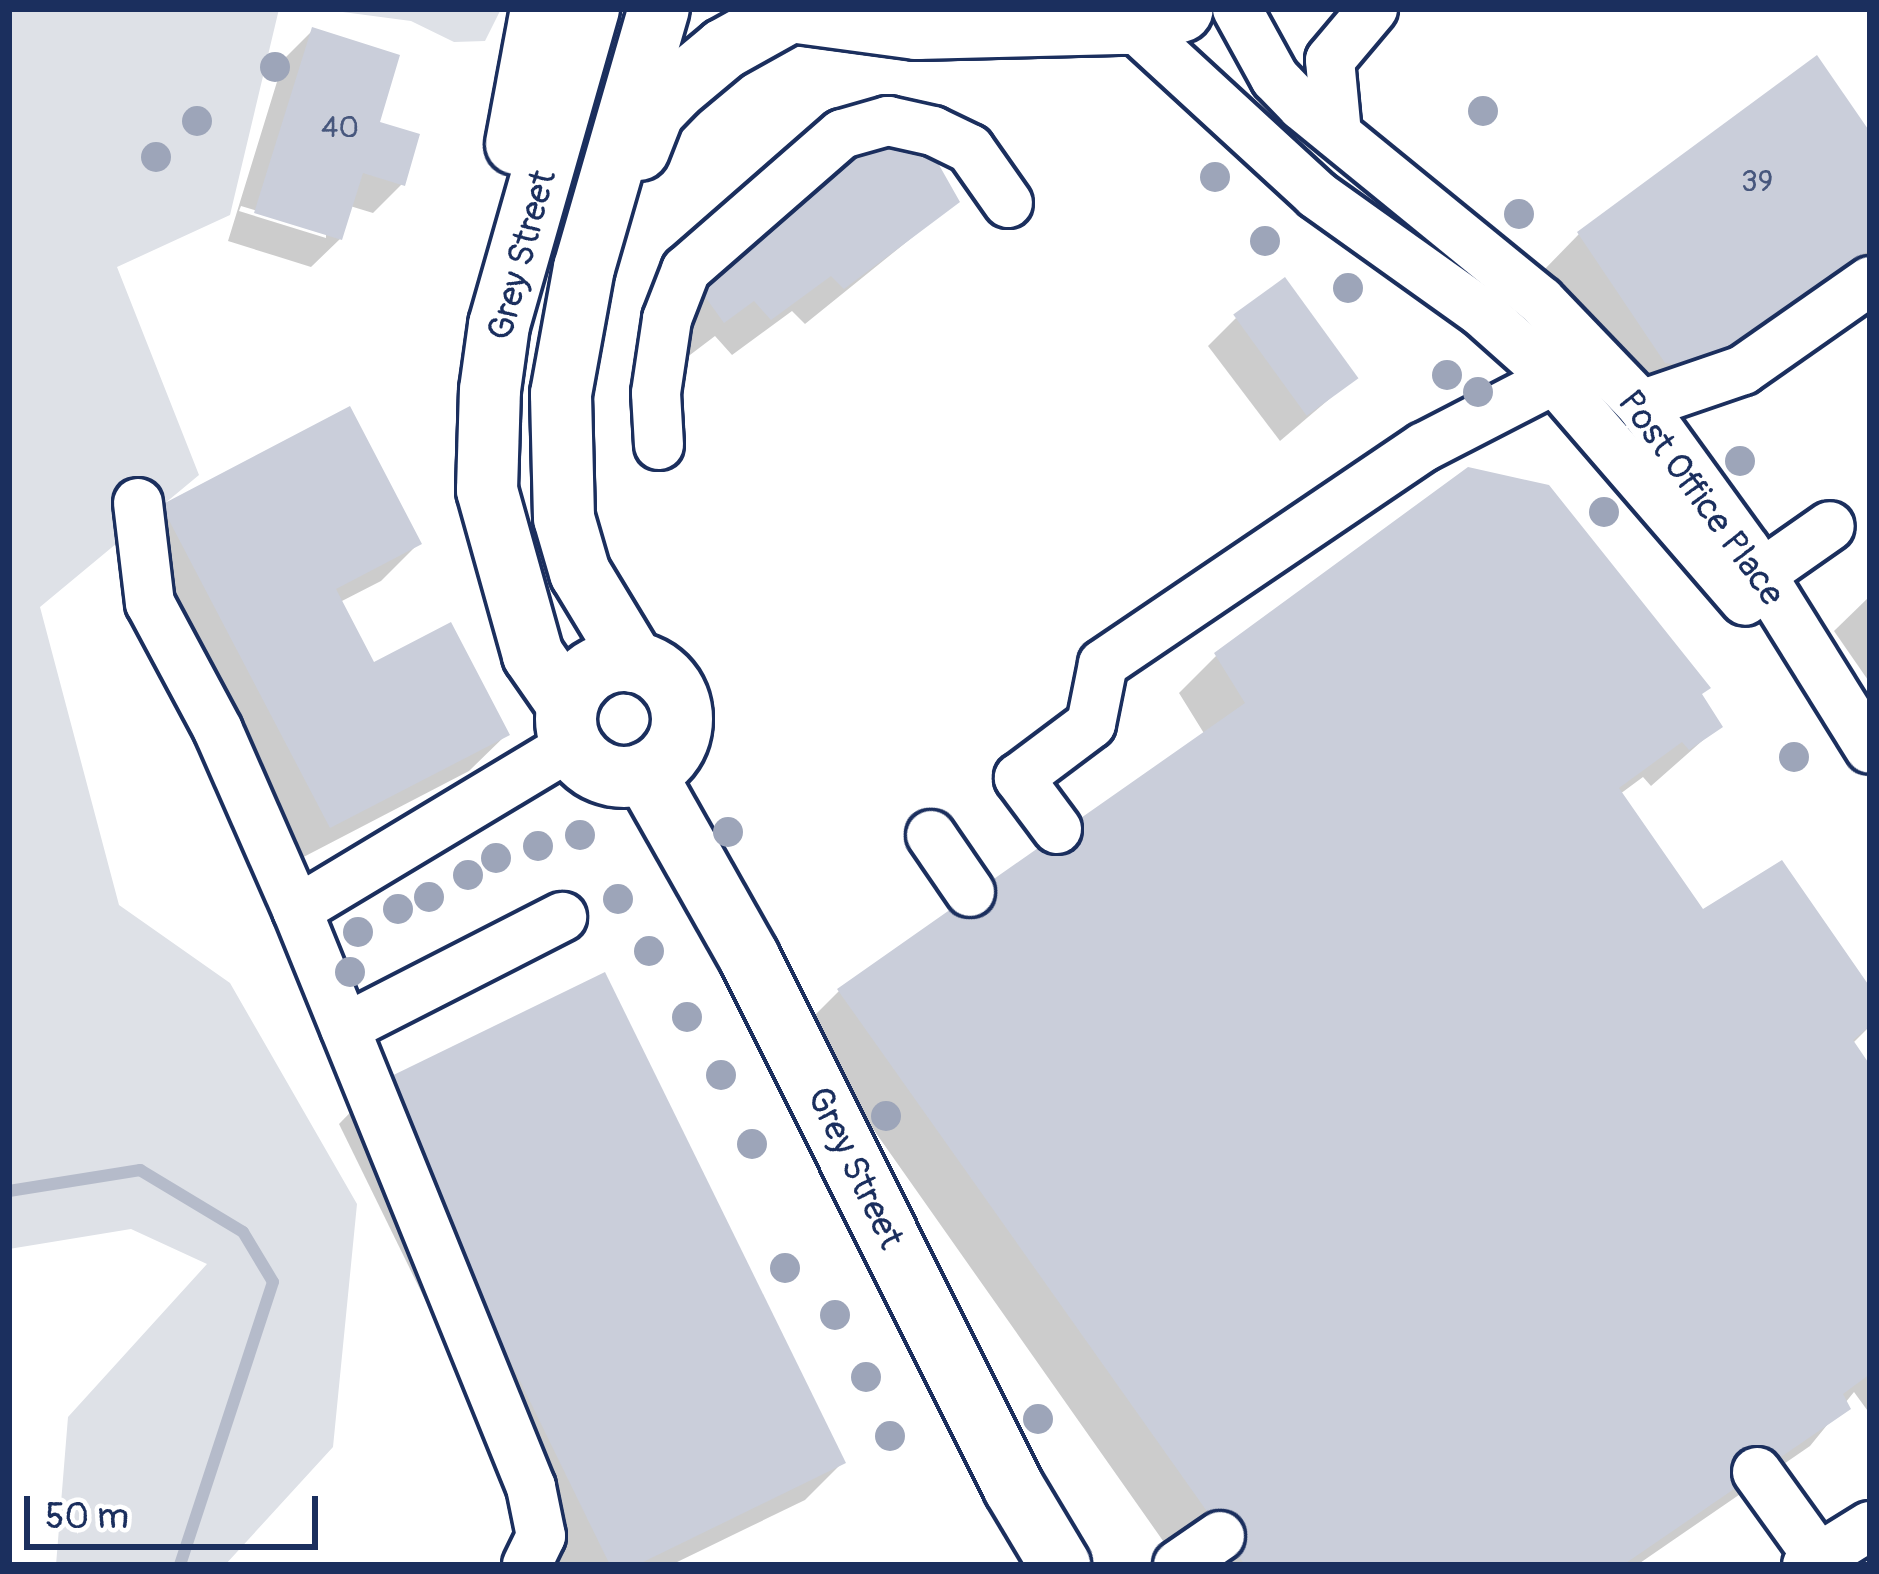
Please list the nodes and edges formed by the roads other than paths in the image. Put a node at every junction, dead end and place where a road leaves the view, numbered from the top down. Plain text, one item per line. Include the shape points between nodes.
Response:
1 (541, 9) edge
2 (589, 9) edge
3 (659, 9) edge
4 (792, 9) edge
5 (1237, 9) edge
6 (1373, 9) edge
7 (1154, 15) edge
8 (1336, 134) junction
9 (1008, 202) dead end
10 (1870, 281) edge
11 (500, 325) junction
12 (1575, 369) junction
13 (490, 390) junction
14 (561, 394) junction
15 (1641, 405) junction
16 (659, 445) dead end
17 (138, 503) dead end
18 (1831, 526) dead end
19 (1760, 574) junction
20 (634, 662) junction
21 (1823, 680) junction
22 (570, 724) junction
23 (1870, 749) edge
24 (645, 773) junction
25 (1057, 830) dead end
26 (931, 836) dead end
27 (970, 892) dead end
28 (297, 910) junction
29 (562, 917) dead end
30 (345, 1028) junction
31 (1757, 1472) dead end
32 (1870, 1526) edge
33 (1220, 1536) dead end
34 (1812, 1561) edge
35 (527, 1565) edge
36 (1060, 1565) edge
37 (1178, 1565) edge

1 - 11 main road via 488,301
2 - 11 main road, Grey Street
3 - 14 main road, Grey Street via 584,268
4 - 7 highway via 917,26
4 - 14 main road via 724,49 654,112
5 - 8 street, Post Office Place via 1274,78
6 - 8 street via 1330,60
7 - 12 street via 1317,195
8 - 12 street, Post Office Place via 1468,237
9 - 16 street via 970,149 932,131 888,122 842,134 686,270 658,375
10 - 15 street via 1743,370
11 - 13 main road, Grey Street
12 - 15 street, Post Office Place
12 - 21 street via 1791,658
12 - 25 street via 1343,498 1103,664 1091,724 1019,778
13 - 14 main road
13 - 22 main road, Grey Street via 487,490 532,655
14 - 20 main road, Grey Street via 564,518 580,573
15 - 19 street, Post Office Place
17 - 28 street via 150,603 218,730
18 - 19 street
19 - 21 street, Post Office Place
20 - 22 main road via 587,674
20 - 24 main road via 659,673 681,707 668,757
21 - 23 street, Post Office Place
22 - 24 main road via 600,772
22 - 28 street
24 - 36 main road, Grey Street via 749,957
26 - 27 street
28 - 30 street
29 - 30 street
30 - 35 street via 531,1487 541,1535
31 - 34 street
32 - 34 street
33 - 37 street

